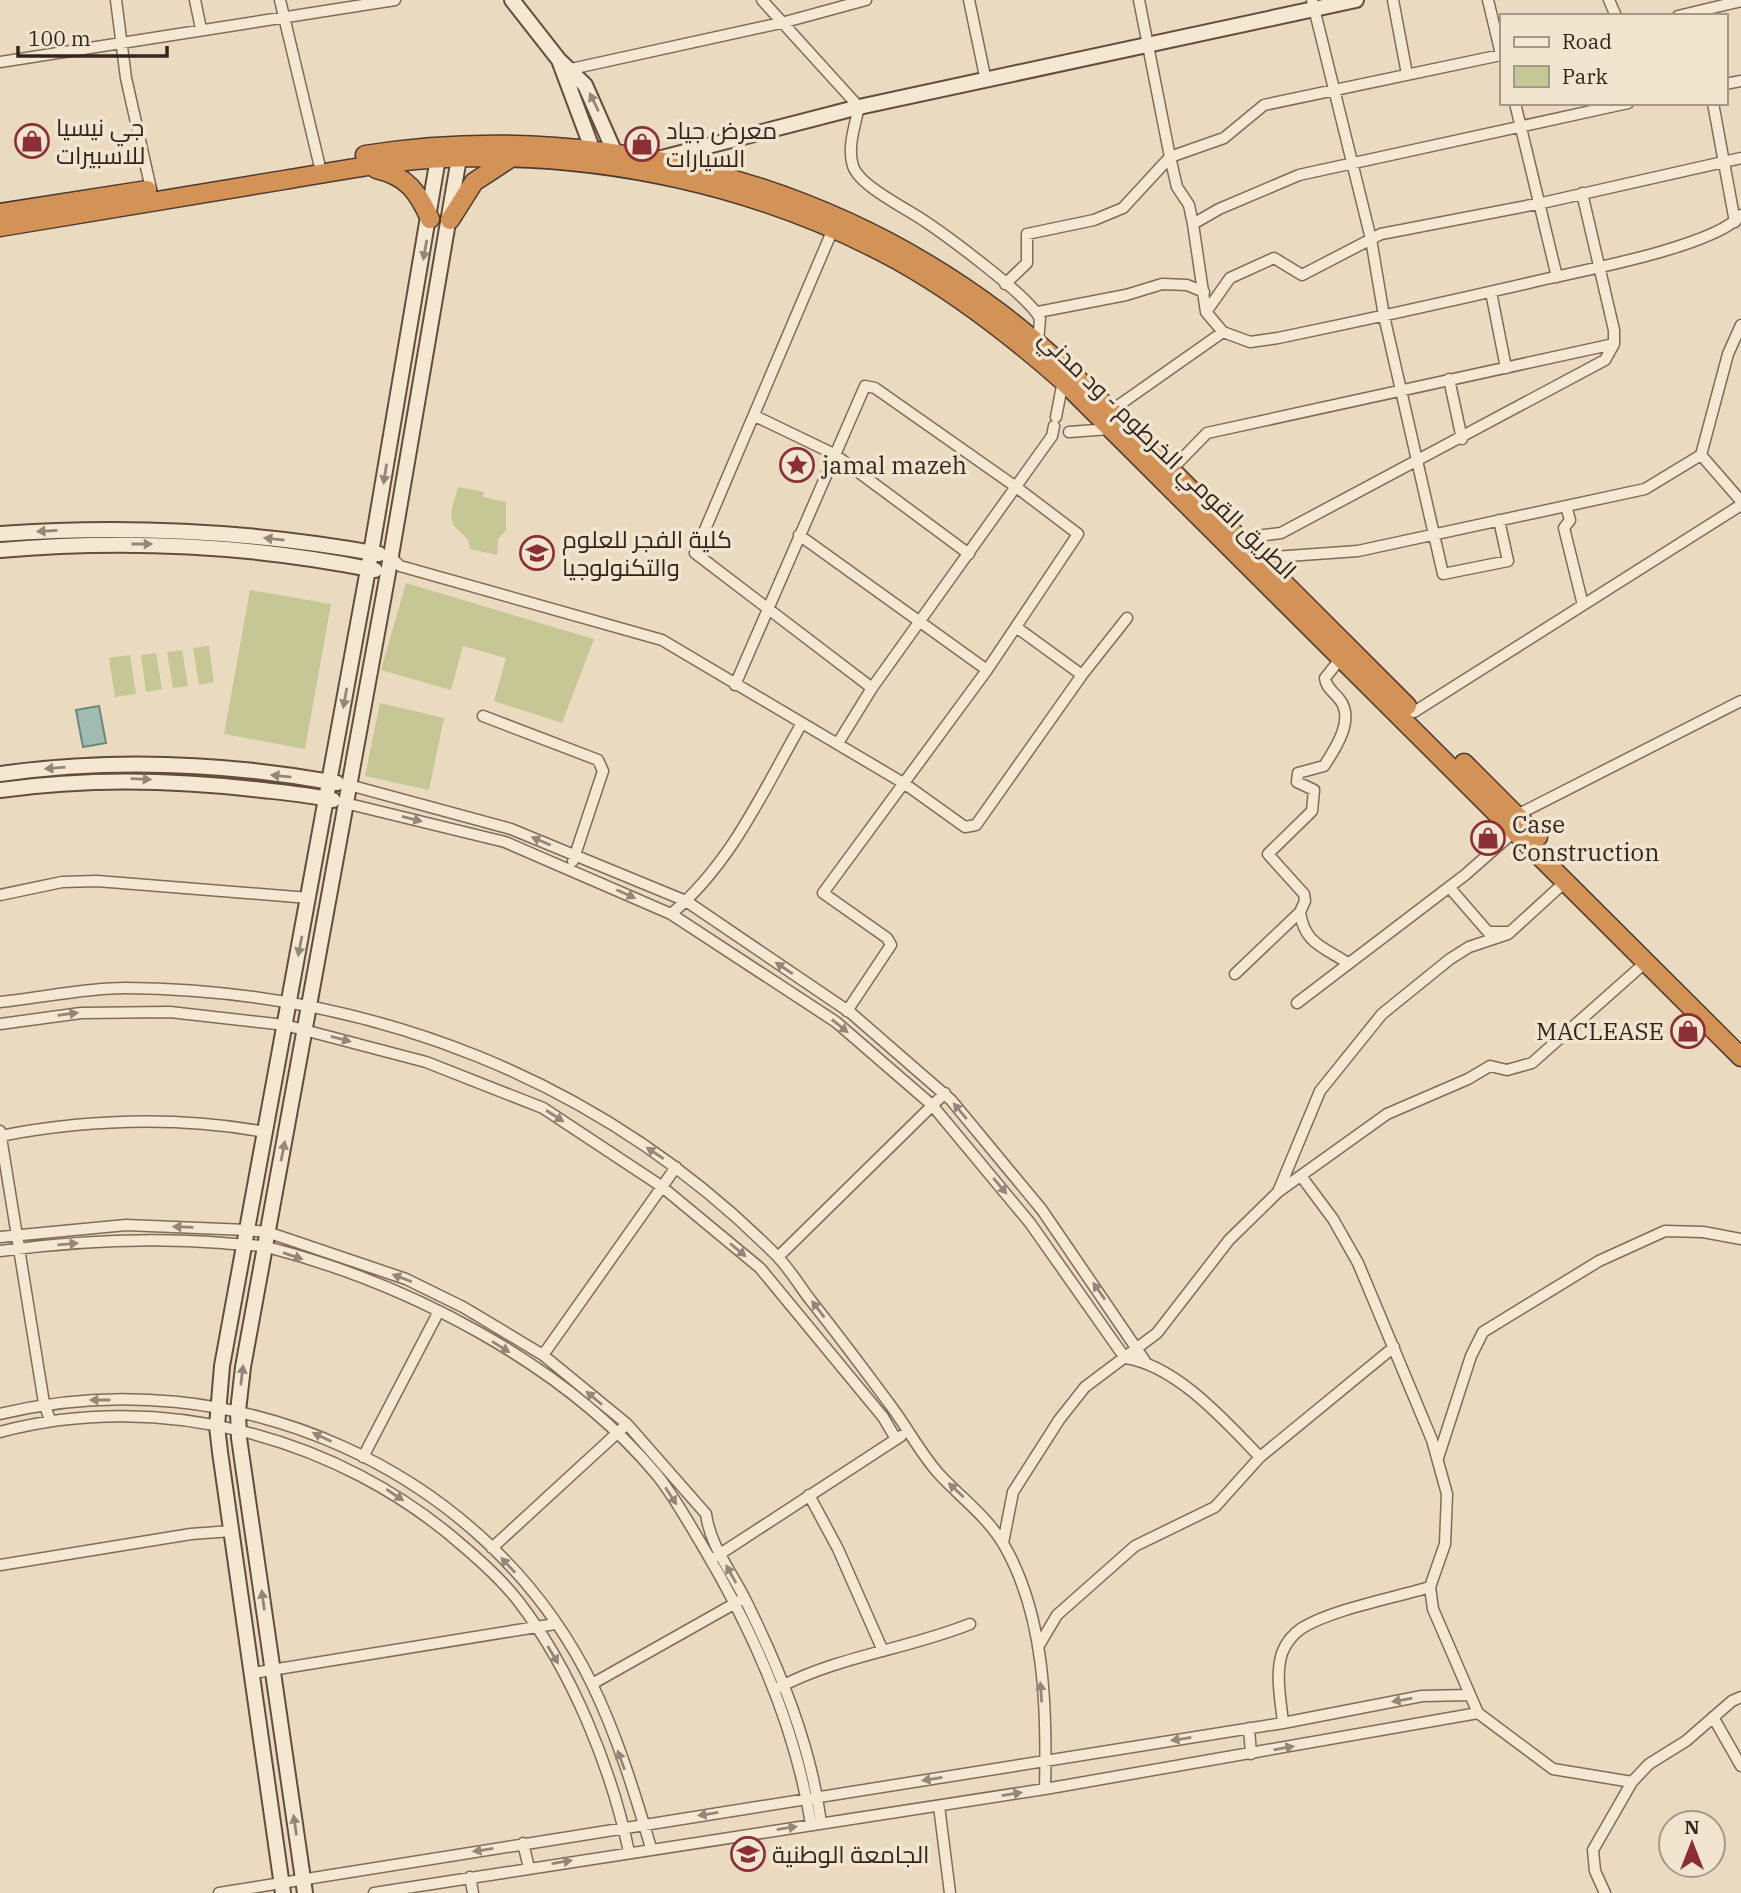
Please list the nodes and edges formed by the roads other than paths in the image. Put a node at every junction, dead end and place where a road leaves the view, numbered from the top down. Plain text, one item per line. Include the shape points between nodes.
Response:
1 (116, 0) edge
2 (195, 0) edge
3 (280, 0) edge
4 (395, 0) edge
5 (514, 0) edge
6 (762, 0) edge
7 (866, 0) edge
8 (969, 0) edge
9 (1139, 0) edge
10 (1356, 0) edge
11 (1392, 0) edge
12 (1488, 0) edge
13 (1741, 1) edge
14 (1314, 4) edge
15 (1686, 14) edge
16 (284, 17) junction
17 (785, 22) junction
18 (201, 29) junction
19 (123, 43) junction
20 (1149, 46) junction
21 (1500, 51) edge
22 (1500, 55) edge
23 (0, 62) edge
24 (565, 64) junction
25 (1407, 74) junction
26 (986, 81) junction
27 (1336, 89) junction
28 (1516, 105) edge
29 (1620, 105) edge
30 (1713, 105) edge
31 (859, 107) junction
32 (1522, 128) junction
33 (593, 151) junction
34 (615, 153) junction
35 (1170, 157) junction
36 (438, 158) junction
37 (459, 158) junction
38 (511, 158) junction
39 (1741, 158) edge
40 (654, 160) junction
41 (1353, 162) junction
42 (1725, 162) junction
43 (319, 163) junction
44 (366, 167) junction
45 (151, 189) junction
46 (1582, 193) junction
47 (1542, 203) junction
48 (0, 213) edge
49 (430, 219) junction
50 (1738, 219) edge
51 (450, 220) junction
52 (1193, 224) junction
53 (0, 227) edge
54 (834, 229) junction
55 (1371, 239) junction
56 (1601, 268) junction
57 (1558, 277) junction
58 (1005, 284) junction
59 (1204, 292) junction
60 (1491, 292) junction
61 (1038, 312) junction
62 (1206, 312) junction
63 (1384, 316) junction
64 (1741, 325) edge
65 (1223, 332) junction
66 (1038, 342) junction
67 (1614, 344) junction
68 (1506, 368) junction
69 (1449, 379) junction
70 (1063, 381) junction
71 (1401, 390) junction
72 (755, 416) junction
73 (1112, 420) junction
74 (1059, 429) junction
75 (1462, 439) junction
76 (834, 454) junction
77 (1701, 455) junction
78 (1419, 461) junction
79 (1171, 470) junction
80 (1016, 486) junction
81 (1741, 503) edge
82 (1566, 506) junction
83 (1499, 520) junction
84 (0, 534) edge
85 (1435, 534) junction
86 (799, 535) junction
87 (1240, 538) junction
88 (0, 550) edge
89 (321, 553) junction
90 (372, 553) junction
91 (969, 554) junction
92 (1260, 558) junction
93 (393, 565) junction
94 (368, 569) junction
95 (1583, 606) junction
96 (769, 607) junction
97 (1127, 618) dead end
98 (918, 622) junction
99 (1016, 627) junction
100 (355, 643) junction
101 (374, 646) junction
102 (1341, 658) junction
103 (987, 670) junction
104 (1082, 675) junction
105 (735, 685) junction
106 (872, 688) junction
107 (1741, 701) edge
108 (1414, 712) junction
109 (483, 716) dead end
110 (802, 723) junction
111 (838, 743) junction
112 (0, 774) edge
113 (330, 782) junction
114 (905, 784) junction
115 (349, 785) junction
116 (0, 790) edge
117 (327, 799) junction
118 (345, 803) junction
119 (1516, 823) junction
120 (575, 855) junction
121 (569, 869) junction
122 (1565, 882) junction
123 (1449, 887) junction
124 (0, 895) edge
125 (310, 898) junction
126 (686, 901) junction
127 (1300, 912) junction
128 (671, 914) junction
129 (1511, 931) junction
130 (1646, 962) junction
131 (1348, 963) junction
132 (1235, 974) dead end
133 (0, 1002) edge
134 (289, 1003) junction
135 (1297, 1003) dead end
136 (310, 1007) junction
137 (847, 1011) junction
138 (0, 1024) edge
139 (285, 1025) junction
140 (306, 1029) junction
141 (1741, 1040) edge
142 (1741, 1057) edge
143 (945, 1094) junction
144 (932, 1105) junction
145 (0, 1131) edge
146 (265, 1132) junction
147 (0, 1136) edge
148 (676, 1167) junction
149 (1301, 1176) junction
150 (661, 1186) junction
151 (1278, 1192) junction
152 (1042, 1210) junction
153 (1026, 1217) junction
154 (247, 1230) junction
155 (17, 1234) junction
156 (0, 1237) edge
157 (266, 1239) junction
158 (1741, 1239) edge
159 (244, 1245) junction
160 (20, 1248) junction
161 (0, 1251) edge
162 (778, 1257) junction
163 (439, 1311) junction
164 (1137, 1348) junction
165 (1394, 1348) junction
166 (543, 1355) junction
167 (1125, 1358) junction
168 (1146, 1361) junction
169 (44, 1403) junction
170 (218, 1406) junction
171 (238, 1410) junction
172 (0, 1414) edge
173 (50, 1420) junction
174 (627, 1424) junction
175 (217, 1426) junction
176 (239, 1429) junction
177 (910, 1430) junction
178 (0, 1432) edge
179 (615, 1434) junction
180 (896, 1439) junction
181 (363, 1457) junction
182 (1260, 1457) junction
183 (1438, 1459) junction
184 (808, 1495) junction
185 (232, 1531) junction
186 (1003, 1544) junction
187 (492, 1548) junction
188 (715, 1557) junction
189 (0, 1565) edge
190 (1430, 1587) junction
191 (740, 1601) junction
192 (555, 1624) junction
193 (970, 1624) dead end
194 (537, 1628) junction
195 (1038, 1647) junction
196 (883, 1651) junction
197 (274, 1671) junction
198 (253, 1673) junction
199 (592, 1684) junction
200 (780, 1686) junction
201 (1470, 1695) junction
202 (1741, 1697) edge
203 (1478, 1713) junction
204 (1713, 1717) junction
205 (1283, 1723) junction
206 (1249, 1728) junction
207 (1251, 1754) junction
208 (1046, 1760) junction
209 (1741, 1766) edge
210 (1632, 1782) junction
211 (1045, 1789) junction
212 (812, 1798) junction
213 (939, 1806) junction
214 (644, 1824) junction
215 (816, 1824) junction
216 (624, 1827) junction
217 (523, 1843) junction
218 (651, 1849) junction
219 (629, 1852) junction
220 (529, 1868) junction
221 (470, 1877) junction
222 (304, 1886) edge
223 (282, 1888) edge
224 (219, 1893) edge
225 (374, 1893) edge
226 (472, 1893) edge
227 (950, 1893) edge
228 (1605, 1893) edge

1 - 19 street
2 - 18 street
3 - 16 street
4 - 16 street
5 - 24 street
6 - 17 street
7 - 17 street
8 - 26 street
9 - 20 street
10 - 14 street
11 - 25 street
12 - 21 street
13 - 15 street
14 - 20 street
14 - 27 street
16 - 18 street
16 - 43 street
17 - 24 street
17 - 31 street
18 - 19 street
19 - 23 street
19 - 45 street via 126,78
20 - 26 street
20 - 35 street
22 - 25 street
24 - 33 street
34 -> 24 street via 590,93
25 - 27 street
26 - 31 street
27 - 35 street via 1264,105 1224,138
27 - 41 street
28 - 32 street
29 - 32 street
30 - 42 street
31 - 40 street
31 - 58 street via 850,154 853,169
32 - 41 street
32 - 47 street
33 - 34 highway, الطريق القومي الخرطوم - ود مدني
33 - 43 highway, الطريق القومي الخرطوم - ود مدني via 446,145
34 - 40 highway, الطريق القومي الخرطوم - ود مدني
35 - 52 street
35 - 58 street via 1123,208 1094,220 1027,234 1027,263
36 - 37 highway, الطريق القومي الخرطوم - ود مدني
36 - 44 highway, الطريق القومي الخرطوم - ود مدني
36 - 49 street
37 - 38 highway, الطريق القومي الخرطوم - ود مدني
37 - 51 street
38 - 51 highway via 474,182
38 - 54 highway, الطريق القومي الخرطوم - ود مدني via 655,173 741,195
39 - 42 street
40 - 66 highway, الطريق القومي الخرطوم - ود مدني via 745,182 839,218 959,284
41 - 52 street via 1282,181
41 - 55 street
42 - 46 street
42 - 50 street
43 - 45 highway, الطريق القومي الخرطوم - ود مدني
44 - 49 highway via 390,172 410,184
44 - 53 highway, الطريق القومي الخرطوم - ود مدني
45 - 48 highway, الطريق القومي الخرطوم - ود مدني
46 - 47 street
46 - 56 street
47 - 55 street
47 - 57 street
49 -> 90 street
50 - 56 street
51 - 93 street
52 - 59 street
54 - 70 highway, الطريق القومي الخرطوم - ود مدني via 954,295
54 - 72 street
55 - 62 street via 1301,275 1274,258 1230,278
55 - 63 street
56 - 57 street
56 - 67 street
57 - 60 street
58 - 61 street
59 - 61 street via 1187,285 1161,284
59 - 62 street
60 - 63 street
60 - 68 street
61 - 66 street
62 - 65 street
63 - 65 street via 1250,342
63 - 71 street
64 - 77 street via 1728,354
65 - 73 street
66 - 73 highway, الطريق القومي الخرطوم - ود مدني
67 - 68 street
67 - 75 street via 1605,360
68 - 69 street
69 - 71 street
69 - 75 street
70 - 73 highway, الطريق القومي الخرطوم - ود مدني
70 - 74 street
71 - 78 street
71 - 79 street via 1207,433
72 - 76 street
72 - 96 street via 695,553
73 - 74 street
73 - 79 highway, الطريق القومي الخرطوم - ود مدني
73 - 102 highway, الطريق القومي الخرطوم - ود مدني
74 - 80 street
75 - 78 street
76 - 80 street via 865,386 875,388
76 - 86 street
76 - 91 street
77 - 81 street
77 - 82 street via 1645,489
78 - 85 street
78 - 87 street via 1282,533
79 - 87 highway, الطريق القومي الخرطوم - ود مدني
80 - 91 street
80 - 99 street via 1078,534
81 - 95 street
82 - 83 street
82 - 95 street via 1570,520 1564,528
83 - 85 street
83 - 85 street via 1508,561 1443,574
89 -> 84 street via 150,529
85 - 92 street via 1358,551
86 - 96 street
86 - 98 street
87 - 92 highway, الطريق القومي الخرطوم - ود مدني
88 -> 89 street via 161,544
89 - 90 street
89 - 94 street
90 - 93 street
90 - 94 street
91 - 98 street
92 - 108 highway, الطريق القومي الخرطوم - ود مدني
93 - 94 street
93 - 101 street
93 - 105 street via 662,640
94 - 100 street
95 - 108 street
96 - 105 street
96 - 106 street
97 - 104 street
98 - 103 street
98 - 106 street
99 - 103 street
99 - 104 street
100 - 101 street
100 -> 113 street
101 - 115 street
102 - 119 highway, الطريق القومي الخرطوم - ود مدني
102 - 127 street via 1325,678 1345,712 1338,744 1324,766 1298,773 1297,782 1314,790 1311,811 1268,854 1304,894
103 - 114 street
104 - 114 street via 976,825 965,827
105 - 110 street
106 - 111 street
107 - 119 street
108 - 119 highway, الطريق القومي الخرطوم - ود مدني
109 - 120 street via 601,763 603,771
110 - 111 street
110 - 126 street via 742,831
111 - 114 street
113 -> 112 street via 148,763
113 - 115 street
113 - 117 street
114 - 137 street via 823,893 891,945
115 - 118 street
120 -> 115 street via 511,828
116 -> 117 street via 149,779
117 - 118 street
117 - 125 street
118 -> 121 street via 505,842
118 - 136 street
119 - 122 highway, الطريق القومي الخرطوم - ود مدني
119 - 123 street
119 - 141 highway, الطريق القومي الخرطوم - ود مدني
120 - 121 street
120 - 126 street
121 -> 128 street
122 - 129 street
122 - 130 highway, الطريق القومي الخرطوم - ود مدني
123 - 129 street via 1488,932
123 - 131 street
124 - 125 street via 62,882 97,881
125 -> 134 street
126 - 128 street
137 -> 126 street
127 - 131 street via 1307,937
127 - 132 street
128 -> 144 street via 836,1022
129 - 151 street via 1501,939 1469,947 1382,1014 1320,1091
130 - 142 highway, الطريق القومي الخرطوم - ود مدني
130 - 149 street via 1532,1063 1507,1070 1490,1066 1387,1114
131 - 135 street
133 - 134 street via 120,988 233,993
134 - 136 street
134 - 139 street
136 - 140 street
148 -> 136 street via 588,1107 507,1067 421,1035
137 - 143 street
138 -> 139 street via 81,1013 170,1012
139 - 140 street
139 - 146 street
140 -> 150 street via 426,1062 543,1108
157 -> 140 street
143 - 144 street
152 -> 143 street
144 -> 153 street
144 - 162 street
145 - 147 street
146 - 147 street via 206,1122 139,1121 62,1125
146 - 154 street
147 - 155 street
148 - 150 street
148 - 162 street
149 - 151 street
149 - 165 street via 1358,1263
150 - 166 street
150 -> 180 street via 760,1268 883,1417
151 - 164 street via 1229,1240 1157,1333
152 - 153 street
164 -> 152 street
153 - 167 street
154 -> 155 street via 126,1225
154 - 157 street
154 - 159 street
155 - 156 street
155 - 160 street
157 - 159 street
157 -> 163 street
166 -> 157 street via 406,1279
171 -> 157 street
158 - 183 street via 1665,1231 1599,1261 1483,1332
160 -> 159 street via 114,1240
159 - 170 street
160 - 161 street
160 - 169 street
177 -> 162 street
163 -> 179 street via 571,1393
163 - 181 street
164 - 167 street
164 - 168 street
165 - 182 street
165 - 183 street
174 -> 166 street
167 - 168 street
167 - 186 street via 1085,1387 1059,1420 1013,1492
168 - 182 street via 1199,1398
170 -> 169 street via 134,1399
169 - 172 street
169 - 173 street
170 - 171 street
170 - 175 street
171 - 176 street
181 -> 171 street via 312,1432
173 - 175 street via 176,1420
173 - 178 street
174 - 179 street
174 - 188 street via 706,1514
175 - 176 street
175 - 185 street
176 -> 194 street via 309,1451 386,1489 440,1526 499,1578
197 -> 176 street
177 - 180 street
186 -> 177 street via 985,1517 938,1473
179 - 187 street
179 -> 188 street via 657,1476
180 - 184 street
181 - 187 street via 455,1514
182 - 195 street via 1215,1507 1135,1546 1057,1615
183 - 190 street via 1447,1494 1445,1544
184 - 188 street
184 - 196 street via 843,1559
185 - 189 street
185 - 198 street
186 - 195 street via 1024,1587
192 -> 187 street
188 - 191 street
190 - 201 street via 1433,1609
190 - 205 street via 1350,1610 1292,1635 1282,1654 1279,1675
191 - 199 street
191 - 200 street
192 - 194 street
192 - 199 street
193 - 196 street
194 - 197 street
194 -> 216 street via 575,1693
208 -> 195 street
196 - 200 street via 810,1672
197 - 198 street
222 -> 197 street
198 - 223 street
214 -> 199 street
200 - 212 street
201 - 203 street
201 -> 205 street via 1422,1696
202 - 204 street
207 -> 203 street
203 - 210 street via 1553,1769
204 - 209 street
204 - 210 street
205 - 206 street
206 - 207 street
206 -> 208 street
207 - 211 street
208 - 211 street
208 -> 212 street
210 - 228 street via 1593,1850 1595,1871
213 -> 211 street
212 -> 214 street
212 - 215 street
213 - 215 street
213 - 227 street
214 - 216 street
214 - 218 street
218 -> 215 street
216 - 217 street
216 - 219 street
217 - 220 street
217 -> 222 street
218 - 219 street
220 -> 219 street
220 - 221 street
221 - 225 street
221 - 226 street
222 - 223 street
223 - 224 street

